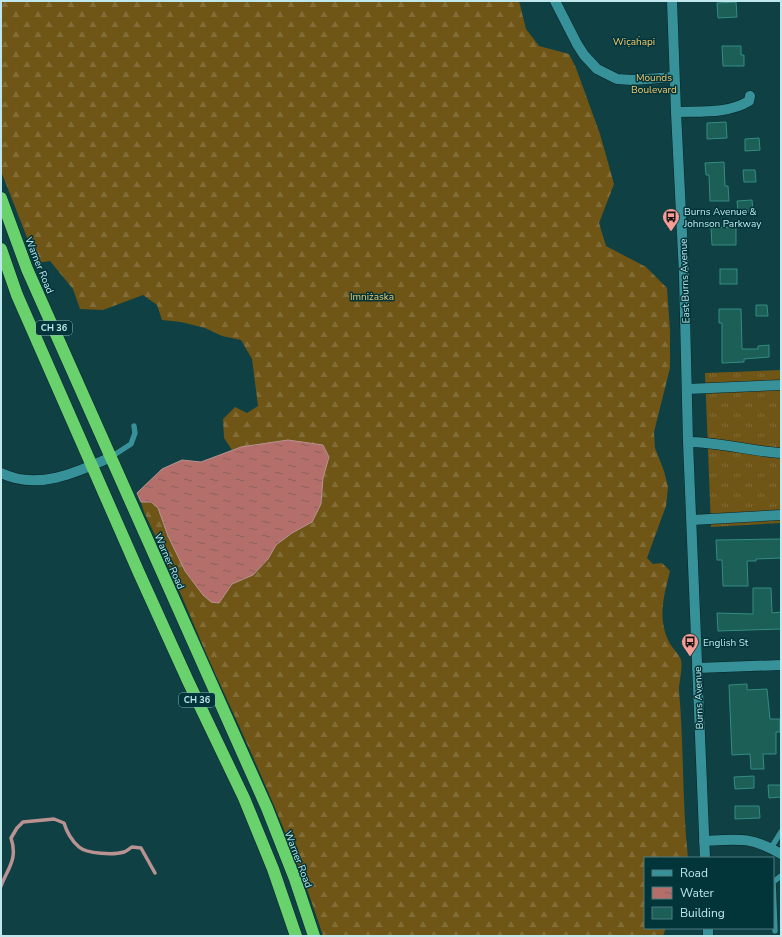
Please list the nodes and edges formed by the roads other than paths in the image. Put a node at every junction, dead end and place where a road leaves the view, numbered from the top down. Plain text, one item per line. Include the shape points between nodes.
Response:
1 (555, 1) edge
2 (672, 1) edge
3 (674, 78) junction
4 (750, 96) dead end
5 (676, 112) junction
6 (1, 198) edge
7 (1, 249) edge
8 (781, 385) edge
9 (687, 389) junction
10 (134, 426) dead end
11 (688, 442) junction
12 (781, 453) edge
13 (111, 456) junction
14 (92, 466) junction
15 (2, 475) edge
16 (781, 515) edge
17 (692, 520) junction
18 (781, 665) edge
19 (697, 668) junction
20 (781, 832) edge
21 (704, 841) junction
22 (771, 848) junction
23 (781, 854) edge
24 (705, 857) edge
25 (774, 906) edge
26 (775, 931) dead end
27 (296, 936) edge
28 (314, 936) edge

1 - 3 street via 584,56 597,69 617,79
2 - 3 street, East Burns Avenue
3 - 5 street, East Burns Avenue
4 - 5 street via 749,101 734,108
5 - 9 street, East Burns Avenue
6 - 13 highway, Warner Road / CH 36 via 28,269
7 - 14 highway, CH 36 via 34,336
8 - 9 street
9 - 11 street, East Burns Avenue
10 - 13 lane via 134,440 130,446
11 - 12 street
11 - 17 street, Burns Avenue
13 - 14 street
13 - 28 highway, Warner Road / CH 36 via 270,815
14 - 15 street via 54,479 19,479
14 - 27 highway, CH 36 via 184,674 244,798
16 - 17 street
17 - 19 street, Burns Avenue
18 - 19 street
19 - 21 street, Burns Avenue
20 - 22 lane
21 - 22 street via 749,840
21 - 24 street, Burns Avenue
22 - 23 street
25 - 26 lane

